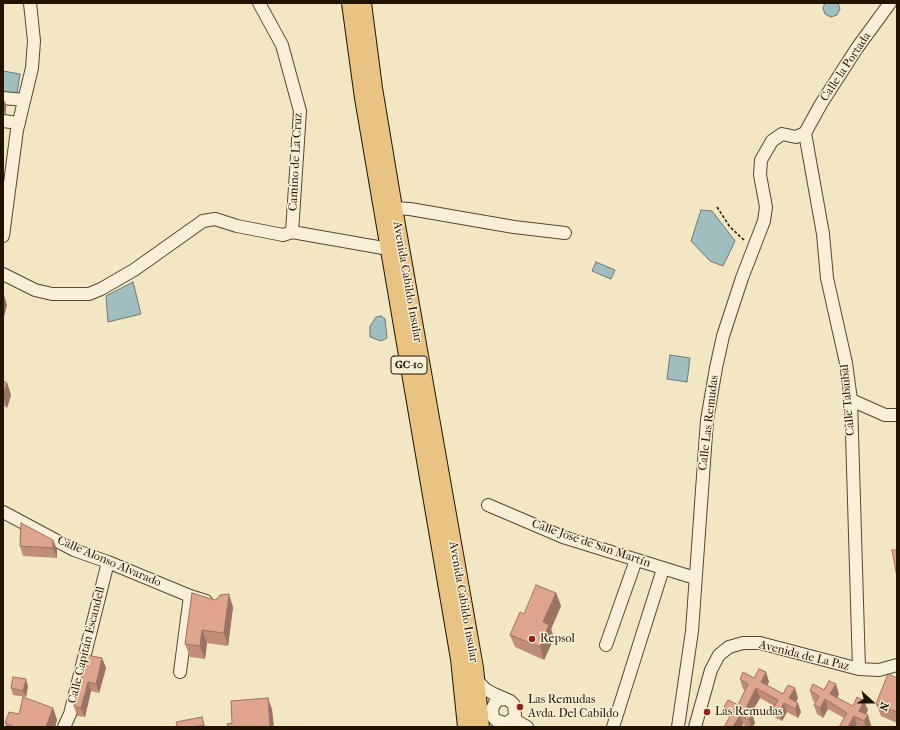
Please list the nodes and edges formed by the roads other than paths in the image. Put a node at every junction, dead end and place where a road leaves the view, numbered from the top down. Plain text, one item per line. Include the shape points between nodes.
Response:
1 (30, 3) edge
2 (259, 3) edge
3 (350, 3) edge
4 (363, 3) edge
5 (890, 3) edge
6 (3, 98) edge
7 (24, 98) junction
8 (3, 121) edge
9 (19, 123) junction
10 (805, 133) junction
11 (394, 208) junction
12 (292, 232) junction
13 (565, 233) dead end
14 (3, 236) edge
15 (389, 249) junction
16 (3, 274) edge
17 (851, 400) junction
18 (897, 415) edge
19 (488, 505) dead end
20 (3, 512) edge
21 (636, 560) junction
22 (108, 562) junction
23 (663, 569) junction
24 (695, 578) junction
25 (190, 596) junction
26 (218, 605) edge
27 (606, 645) dead end
28 (897, 665) edge
29 (859, 669) junction
30 (180, 672) dead end
31 (476, 679) junction
32 (504, 699) junction
33 (505, 723) edge
34 (64, 727) edge
35 (466, 727) edge
36 (481, 727) edge
37 (527, 727) edge
38 (613, 727) edge
39 (678, 727) edge
40 (695, 727) edge

1 - 7 street via 34,41 32,68
2 - 12 street, Camino de La Cruz via 282,45 300,111
3 - 15 main road, Avenida Cabildo Insular / GC-10 via 363,98
4 - 11 main road, Avenida Cabildo Insular / GC-10
5 - 10 street, Calle la Portada via 853,54
6 - 7 street
7 - 9 street
8 - 9 street
9 - 14 street
10 - 17 street, Calle Tabaibal via 823,234 827,278 846,363
10 - 24 street, Calle Las Remudas via 796,136 782,134 772,141 761,160 760,175 766,207 764,221 723,336 706,420
11 - 13 street
11 - 31 main road, Avenida Cabildo Insular / GC-10
12 - 15 street
12 - 16 street via 283,235 215,219 203,221 134,270 89,294 52,294 35,290
15 - 35 main road, Avenida Cabildo Insular / GC-10 via 459,659
17 - 18 street via 886,415
17 - 29 street, Calle Tabaibal
19 - 21 street, Calle José de San Martín via 563,537
20 - 22 street, Calle Alonso Alvarado via 74,550
21 - 23 street, Calle José de San Martín
21 - 27 street
22 - 25 street, Calle Alonso Alvarado
22 - 34 street, Calle Capitán Escandell via 70,714
23 - 24 street, Calle José de San Martín
23 - 38 street
24 - 39 street, Calle Las Remudas via 692,631
25 - 26 street, Calle Alonso Alvarado
25 - 30 street
28 - 29 street, Avenida de La Paz via 879,670
29 - 40 street, Avenida de La Paz via 760,643 743,643 729,647 719,654 711,670
31 - 32 street via 485,689
31 - 36 main road, Avenida Cabildo Insular / GC-10
32 - 33 street via 510,701 516,710
32 - 33 street via 500,699 494,705 492,713 496,720
33 - 37 street

